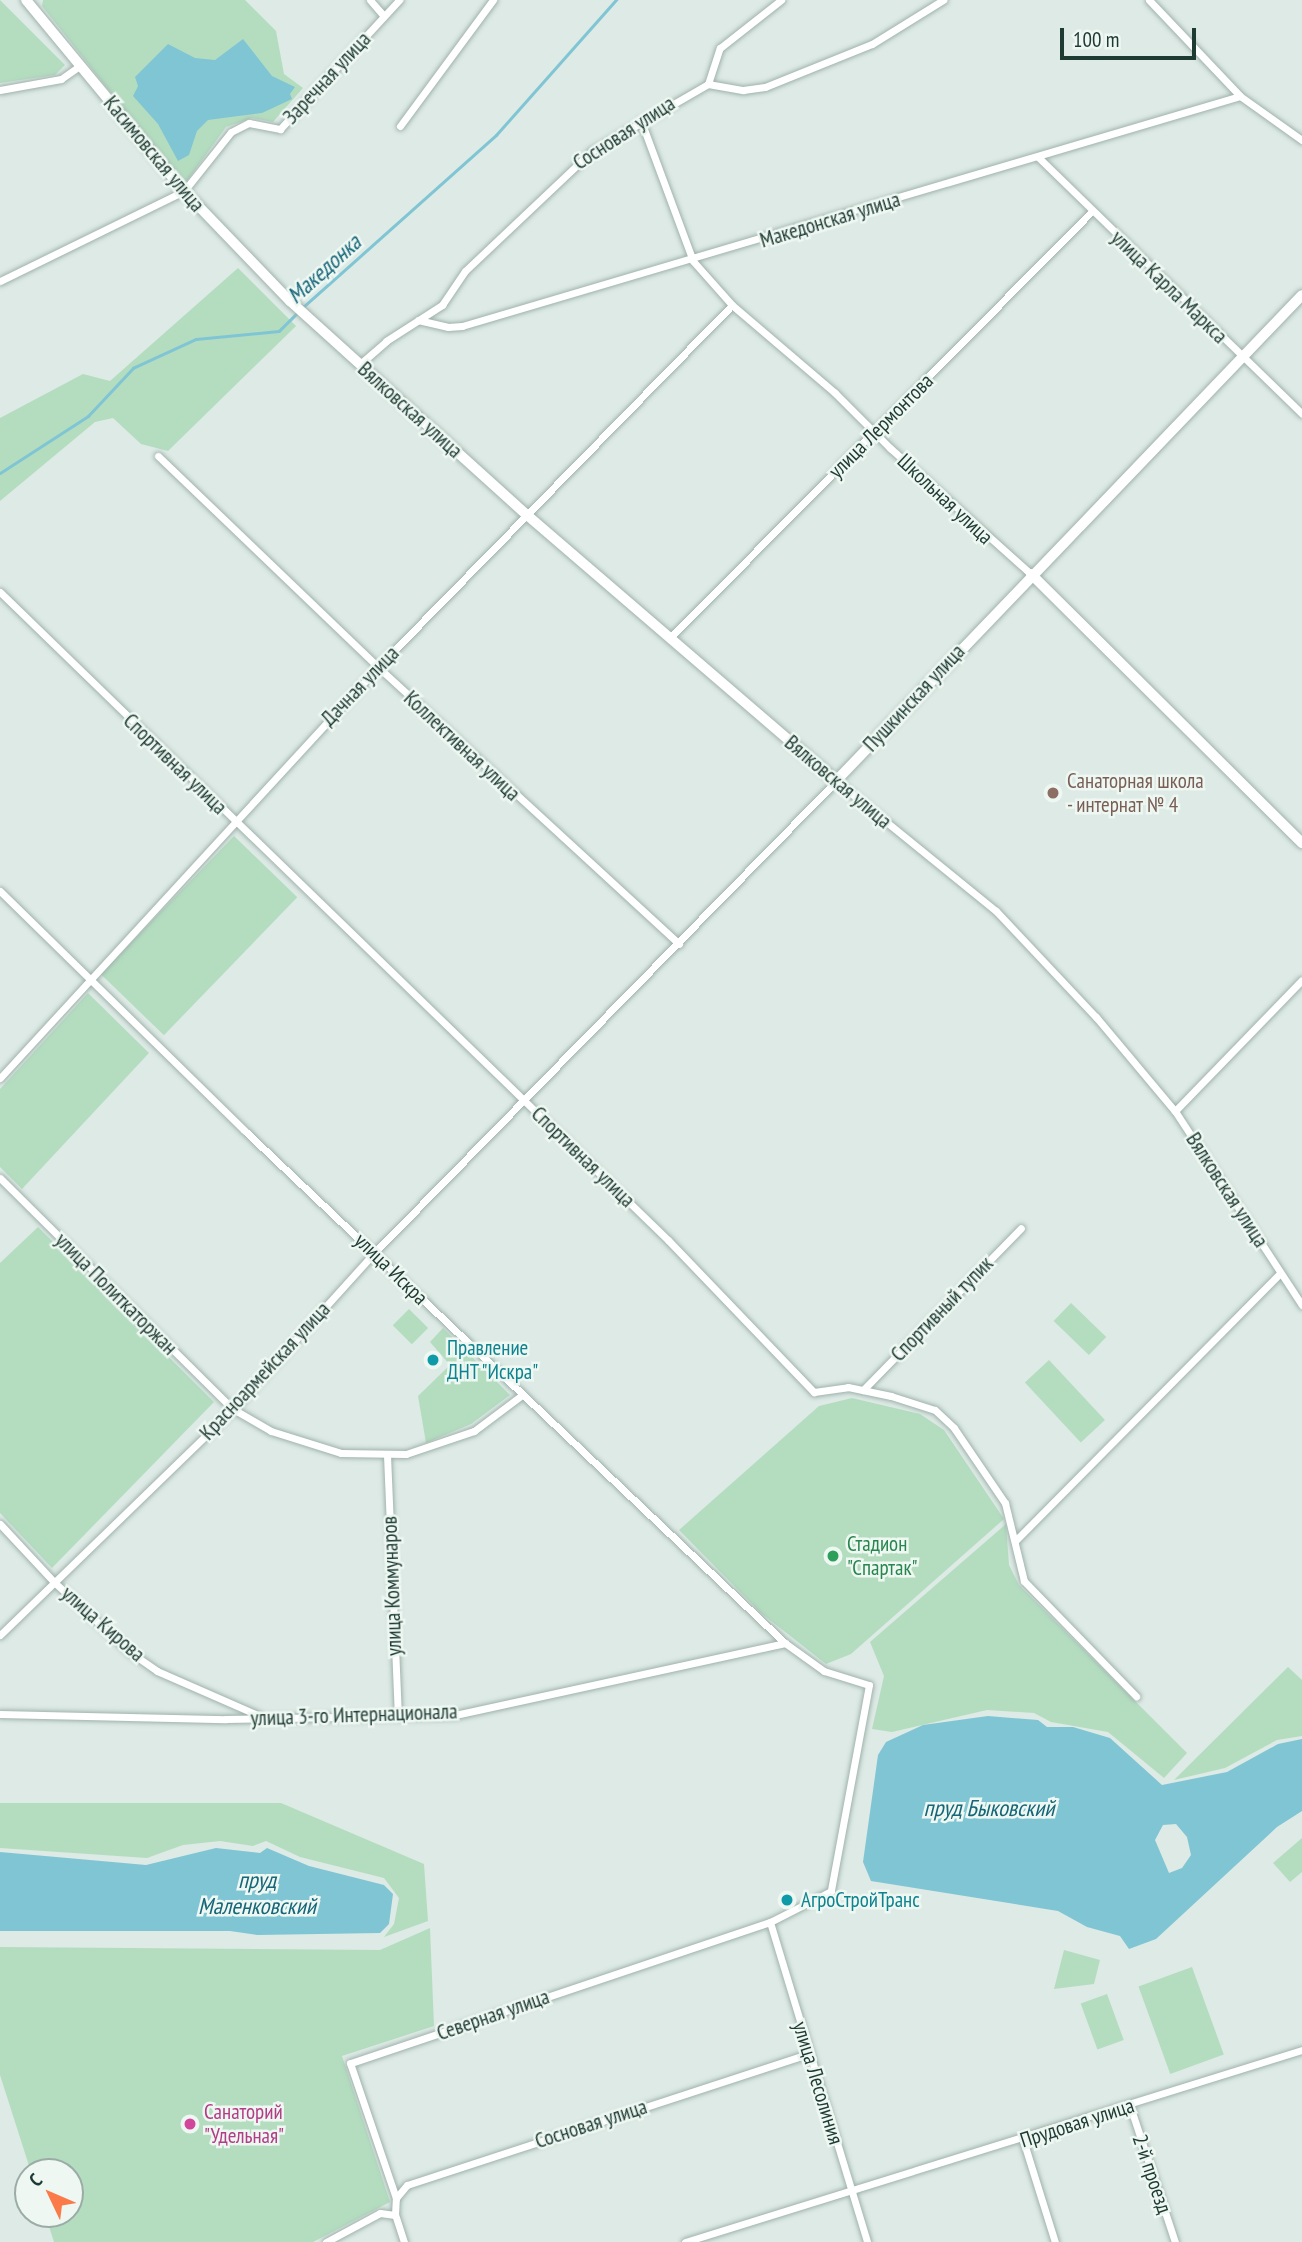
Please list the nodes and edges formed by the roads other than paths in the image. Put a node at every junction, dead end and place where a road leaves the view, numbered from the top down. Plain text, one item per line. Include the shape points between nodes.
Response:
1 (26, 0) edge
2 (370, 0) edge
3 (400, 0) edge
4 (492, 0) edge
5 (781, 0) edge
6 (943, 0) edge
7 (1149, 0) edge
8 (384, 16) junction
9 (81, 65) junction
10 (708, 84) junction
11 (0, 90) edge
12 (1240, 96) junction
13 (641, 121) junction
14 (400, 126) dead end
15 (1302, 140) edge
16 (1038, 157) junction
17 (184, 191) junction
18 (1091, 212) junction
19 (693, 261) junction
20 (0, 281) edge
21 (1302, 295) edge
22 (732, 305) junction
23 (308, 317) joint
24 (418, 320) junction
25 (1242, 356) junction
26 (360, 364) junction
27 (1302, 414) edge
28 (876, 431) junction
29 (158, 456) dead end
30 (527, 515) junction
31 (1031, 574) junction
32 (0, 592) edge
33 (670, 638) junction
34 (378, 667) junction
35 (836, 781) junction
36 (235, 822) junction
37 (1302, 843) edge
38 (0, 891) edge
39 (679, 944) junction
40 (90, 980) junction
41 (1302, 980) edge
42 (0, 1078) edge
43 (524, 1100) junction
44 (1175, 1111) junction
45 (0, 1178) edge
46 (1021, 1228) dead end
47 (374, 1252) junction
48 (1280, 1273) junction
49 (1302, 1305) edge
50 (863, 1390) junction
51 (522, 1395) junction
52 (233, 1409) junction
53 (387, 1455) junction
54 (0, 1524) edge
55 (1016, 1541) junction
56 (54, 1582) junction
57 (0, 1635) edge
58 (785, 1643) junction
59 (1136, 1696) dead end
60 (0, 1714) edge
61 (262, 1717) junction
62 (397, 1717) junction
63 (770, 1922) junction
64 (1302, 2050) edge
65 (808, 2054) junction
66 (1130, 2106) junction
67 (1023, 2140) junction
68 (851, 2191) junction
69 (396, 2198) junction
70 (395, 2215) junction
71 (326, 2242) edge
72 (404, 2242) edge
73 (685, 2242) edge
74 (867, 2242) edge
75 (1055, 2242) edge
76 (1175, 2242) edge

1 - 9 main road, Касимовская улица
2 - 8 street
3 - 8 street, Заречная улица
4 - 14 street
5 - 10 street via 720,48
6 - 10 street via 872,44 765,87 743,90
7 - 12 street
8 - 17 street, Заречная улица via 280,129 249,123 231,132
9 - 11 street via 61,79
9 - 17 main road, Касимовская улица
10 - 13 street, Сосновая улица
12 - 15 street
12 - 16 street, Македонская улица
13 - 19 street, Школьная улица
13 - 24 street, Сосновая улица via 567,170 512,230 465,271 442,305
16 - 18 street, улица Карла Маркса
16 - 19 street, Македонская улица
17 - 20 street, Заречная улица
17 - 23 main road, Касимовская улица
18 - 25 street, улица Карла Маркса
18 - 28 street, улица Лермонтова
19 - 22 street, Школьная улица
19 - 24 street, Македонская улица via 462,326
21 - 25 main road, Пушкинская улица
22 - 28 street, Школьная улица
22 - 30 street, Дачная улица
23 - 26 main road, Вялковская улица
24 - 26 street, Сосновая улица
25 - 27 street, улица Карла Маркса
25 - 31 main road, Пушкинская улица
26 - 30 main road, Вялковская улица
28 - 31 street, Школьная улица
28 - 33 street, улица Лермонтова
29 - 34 street, Коллективная улица
30 - 33 main road, Вялковская улица
30 - 34 street, Дачная улица
31 - 35 main road, Пушкинская улица
31 - 37 main road, Школьная улица
32 - 36 street, Спортивная улица
33 - 35 main road, Вялковская улица
34 - 36 street, Дачная улица
34 - 39 street, Коллективная улица
35 - 39 street, Пушкинская улица
35 - 44 street, Вялковская улица via 996,911 1096,1017
36 - 40 street, Дачная улица
36 - 43 street, Спортивная улица
38 - 40 street, улица Искра
39 - 43 street, Пушкинская улица
40 - 42 street, Дачная улица
40 - 47 street, улица Искра
41 - 44 street
43 - 47 street, Красноармейская улица
43 - 50 street, Спортивная улица via 668,1240 814,1392 848,1387
44 - 48 street, Вялковская улица
45 - 52 street, улица Политкаторжан
46 - 50 street, Спортивный тупик
47 - 51 street, улица Искра
47 - 52 street, Красноармейская улица
48 - 49 street, Вялковская улица
48 - 55 street
50 - 55 street, Спортивная улица via 935,1410 954,1428 1004,1503
51 - 53 street, улица Политкаторжан via 474,1431 428,1450
51 - 58 street, улица Искра
52 - 53 street, улица Политкаторжан via 271,1432 318,1447
52 - 56 street, Красноармейская улица
53 - 62 street, улица Коммунаров
54 - 56 street, улица Кирова
55 - 59 street, Спортивная улица via 1024,1581
56 - 57 street, Красноармейская улица
56 - 61 street, улица Кирова via 157,1671
58 - 62 street, улица 3-го Интернационала via 455,1715
58 - 63 street, улица Искра via 824,1671 869,1685 831,1891
60 - 61 street, улица 3-го Интернационала
61 - 62 street, улица 3-го Интернационала
63 - 65 street, улица Лесолиния
63 - 69 street, Северная улица via 350,2063
64 - 66 street, Прудовая улица
65 - 68 street, улица Лесолиния
65 - 69 street, Сосновая улица via 407,2185
66 - 67 street, Прудовая улица
66 - 76 street, 2-й проезд
67 - 68 street, Прудовая улица
67 - 75 street
68 - 73 street, Прудовая улица
68 - 74 street, улица Лесолиния
69 - 70 street
70 - 71 street via 380,2213
70 - 72 street

